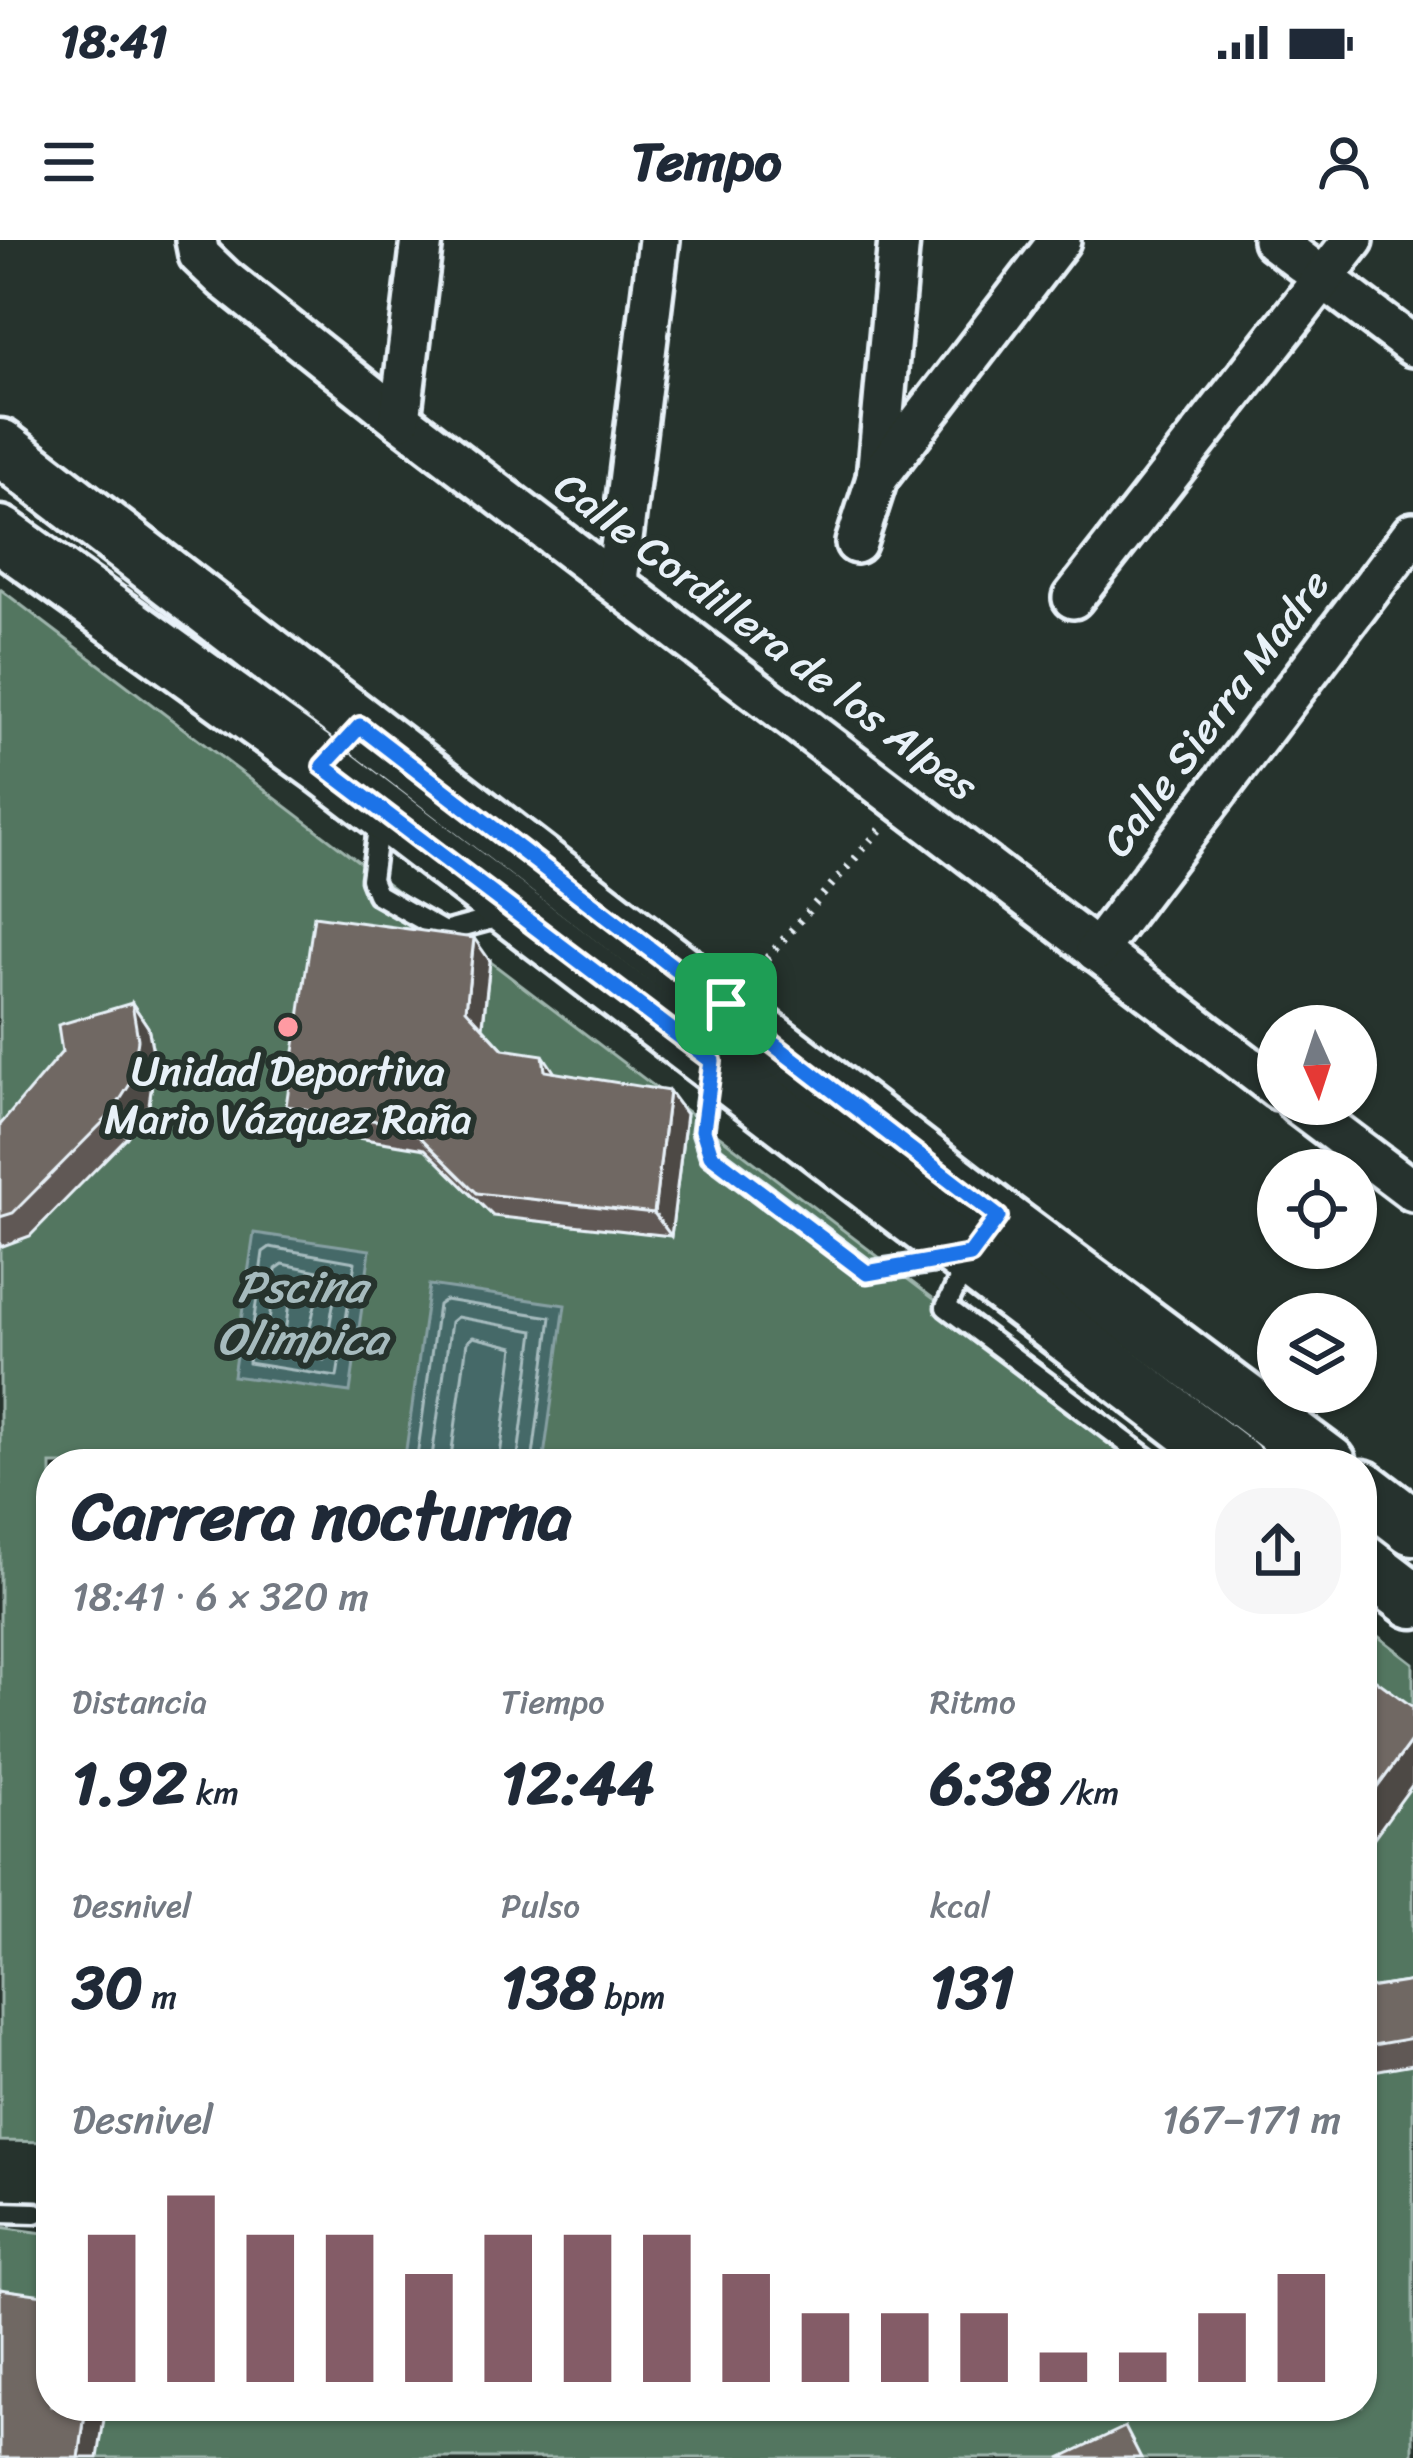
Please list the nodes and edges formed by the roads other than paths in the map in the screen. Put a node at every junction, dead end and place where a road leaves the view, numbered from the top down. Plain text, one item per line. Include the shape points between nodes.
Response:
1 (422, 240) edge
2 (659, 240) edge
3 (898, 240) edge
4 (1060, 240) edge
5 (1273, 240) edge
6 (1353, 240) edge
7 (197, 248) edge
8 (1324, 278) junction
9 (1413, 346) edge
10 (400, 419) junction
11 (0, 447) edge
12 (877, 478) junction
13 (1413, 533) edge
14 (0, 534) edge
15 (856, 543) dead end
16 (616, 580) junction
17 (1073, 598) dead end
18 (360, 726) junction
19 (323, 766) junction
20 (466, 805) junction
21 (380, 811) junction
22 (428, 847) junction
23 (586, 894) junction
24 (532, 925) junction
25 (1096, 951) junction
26 (712, 1061) junction
27 (1257, 1073) edge
28 (1326, 1125) edge
29 (1413, 1191) edge
30 (984, 1236) junction
31 (1134, 1449) edge
32 (1220, 1449) edge
33 (1306, 1449) edge
34 (1377, 1500) edge
35 (1413, 1526) edge
36 (1377, 1572) edge
37 (1413, 1600) edge
38 (0, 2212) edge
39 (36, 2213) dead end

1 - 10 street
2 - 16 street
3 - 12 street
4 - 12 street
5 - 8 street
6 - 8 street
7 - 10 street, Calle Cordillera de los Alpes
8 - 9 street
8 - 17 street
10 - 16 street, Calle Cordillera de los Alpes
11 - 18 street
12 - 15 street
13 - 25 street, Calle Sierra Madre
14 - 19 street
16 - 25 street, Calle Cordillera de los Alpes
18 - 19 street
18 - 20 street
19 - 21 street
20 - 22 street
20 - 23 street
21 - 22 street
21 - 24 lane via 371,879 377,894 444,932
22 - 24 street
23 - 24 street
23 - 30 street via 726,1004
24 - 26 street
25 - 27 street, Calle Cordillera de los Alpes
26 - 30 street
26 - 30 lane via 705,1145 867,1273
28 - 29 street
30 - 31 lane via 946,1307
30 - 32 street
30 - 33 street
34 - 35 street
36 - 37 street
38 - 39 lane

